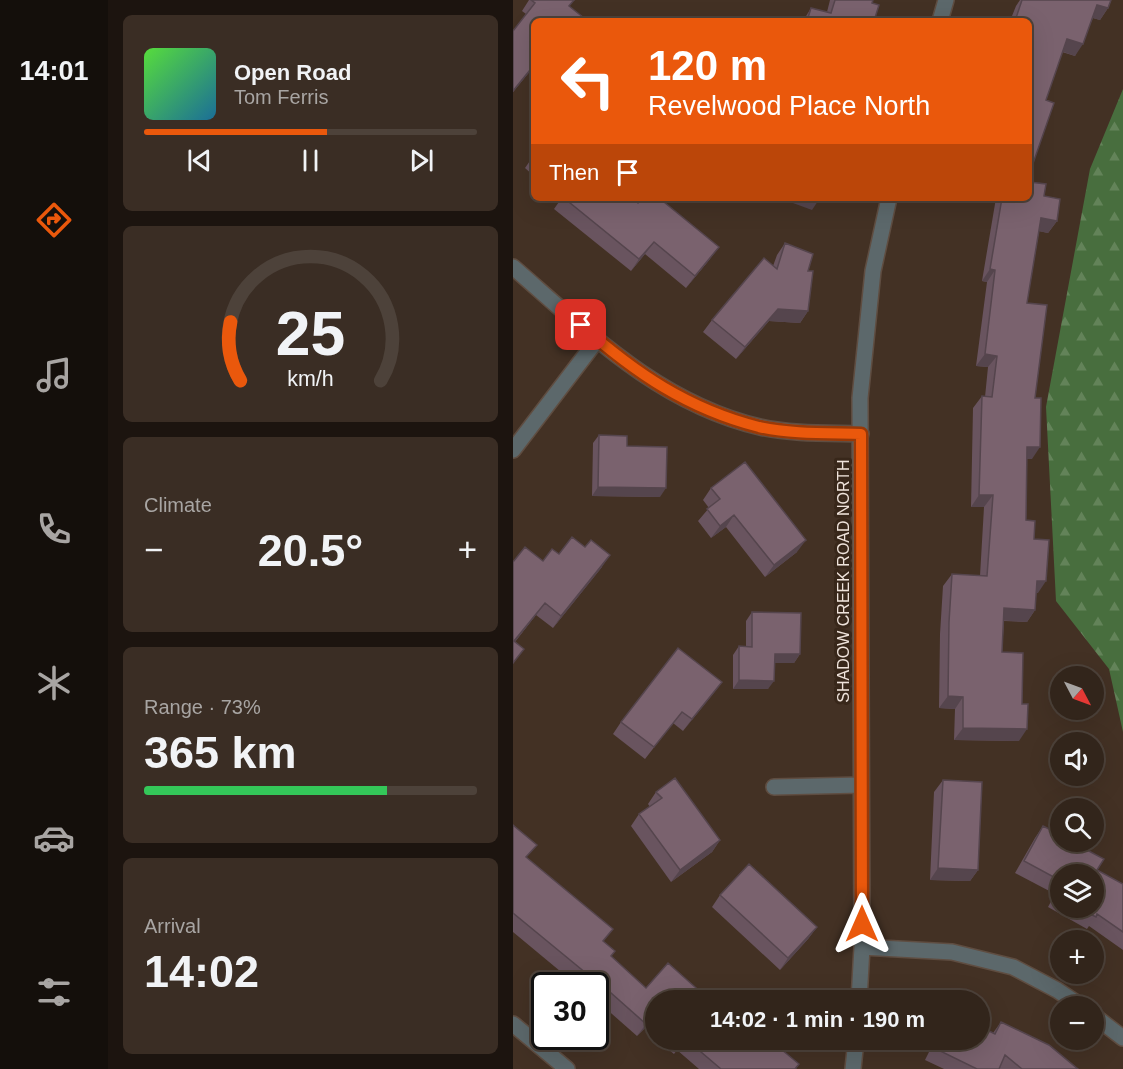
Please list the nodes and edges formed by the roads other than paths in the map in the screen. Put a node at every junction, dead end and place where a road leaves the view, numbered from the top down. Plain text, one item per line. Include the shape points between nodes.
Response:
1 (946, 0) edge
2 (941, 18) edge
3 (888, 201) edge
4 (513, 267) edge
5 (597, 340) junction
6 (861, 434) junction
7 (513, 450) edge
8 (861, 785) junction
9 (774, 787) dead end
10 (862, 947) junction
11 (860, 990) edge
12 (1066, 996) edge
13 (1104, 1023) edge
14 (513, 1024) edge
15 (1123, 1038) edge
16 (855, 1050) edge
17 (567, 1069) edge
18 (853, 1069) edge

1 - 2 street
3 - 6 street, SHADOW CREEK ROAD NORTH via 873,271 860,398
4 - 5 street
5 - 6 street via 628,366 704,409 761,427
5 - 7 street
6 - 8 street, SHADOW CREEK ROAD NORTH
8 - 9 street
8 - 10 street, SHADOW CREEK ROAD NORTH
10 - 11 street, SHADOW CREEK ROAD NORTH
10 - 12 street via 952,952 1013,967
13 - 15 street
14 - 17 street
16 - 18 street

